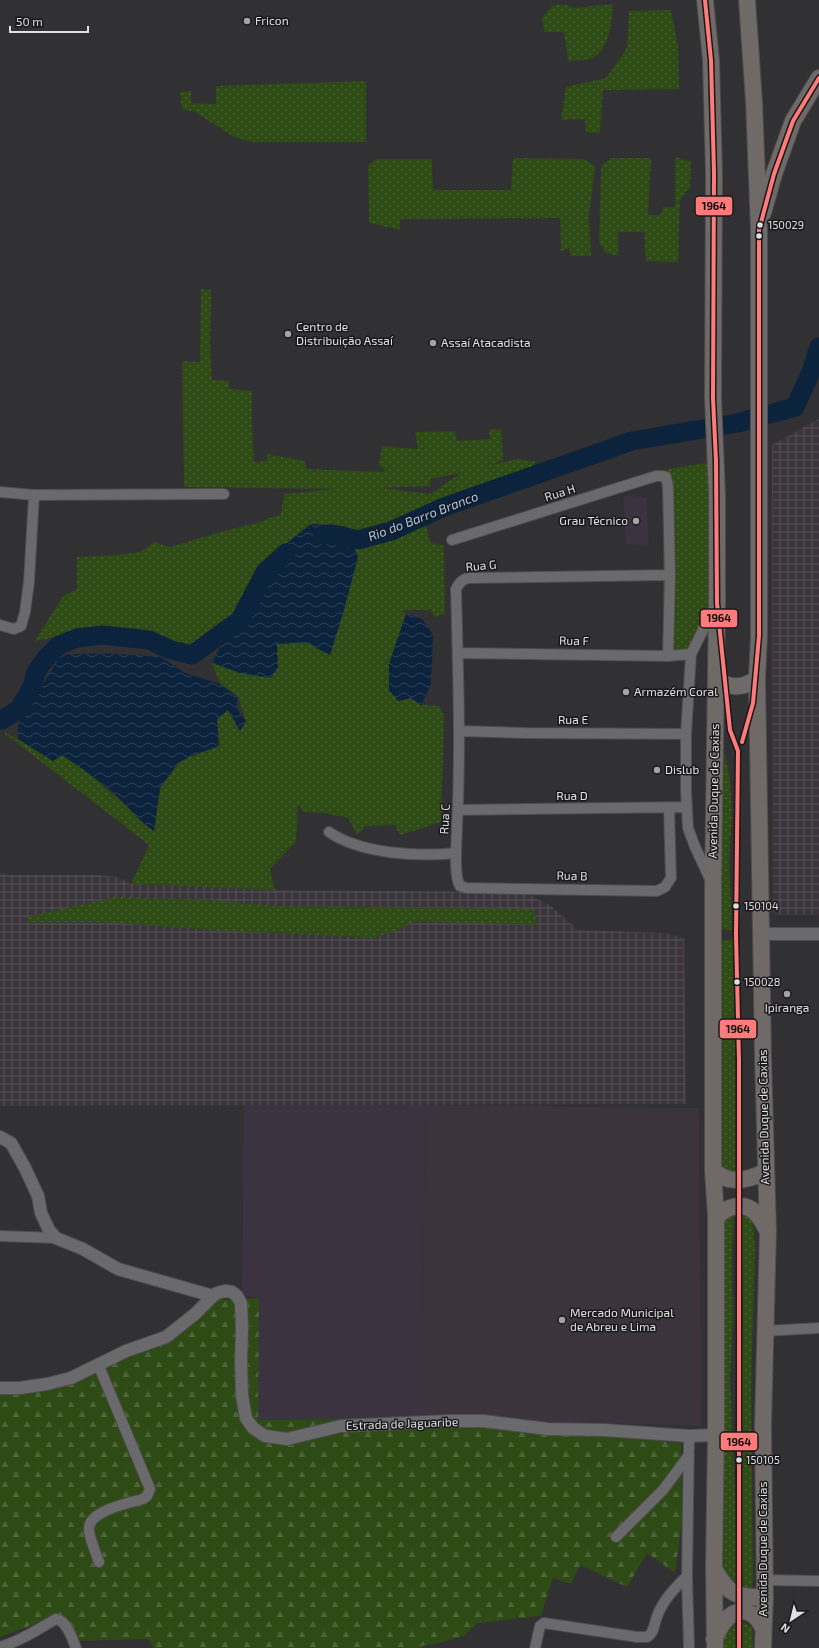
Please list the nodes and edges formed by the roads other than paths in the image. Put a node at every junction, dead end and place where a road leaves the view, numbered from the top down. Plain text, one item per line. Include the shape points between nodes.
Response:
1 (705, 0) edge
2 (747, 0) edge
3 (819, 78) edge
4 (759, 230) junction
5 (0, 492) edge
6 (224, 494) dead end
7 (34, 495) junction
8 (452, 540) dead end
9 (670, 575) junction
10 (717, 603) junction
11 (0, 625) edge
12 (458, 653) junction
13 (691, 654) junction
14 (668, 656) junction
15 (716, 678) junction
16 (757, 678) junction
17 (460, 731) junction
18 (686, 734) junction
19 (460, 745) joint
20 (687, 807) junction
21 (669, 808) junction
22 (458, 810) junction
23 (329, 832) dead end
24 (456, 853) junction
25 (713, 885) junction
26 (466, 888) joint
27 (761, 934) junction
28 (819, 934) edge
29 (0, 1137) edge
30 (713, 1170) junction
31 (765, 1172) junction
32 (716, 1217) junction
33 (768, 1231) junction
34 (0, 1236) edge
35 (56, 1238) junction
36 (213, 1296) junction
37 (819, 1328) edge
38 (765, 1331) junction
39 (98, 1364) junction
40 (0, 1388) edge
41 (716, 1435) junction
42 (689, 1436) junction
43 (689, 1455) junction
44 (616, 1537) dead end
45 (99, 1562) dead end
46 (714, 1567) junction
47 (687, 1576) junction
48 (764, 1580) junction
49 (819, 1581) edge
50 (765, 1597) junction
51 (763, 1628) junction
52 (714, 1644) edge
53 (0, 1647) edge
54 (76, 1648) edge
55 (535, 1648) edge
56 (689, 1648) edge
57 (763, 1648) edge

1 - 10 highway, Avenida Duque de Caxias via 711,60 714,173 713,398
2 - 4 highway
3 - 4 highway via 793,121 774,174
4 - 16 highway, Avenida Duque de Caxias
5 - 7 street
6 - 7 street
7 - 11 street via 24,620 21,626 14,629
8 - 9 street, Rua H via 661,476 666,477 668,487
9 - 12 street, Rua G via 466,578 456,589
9 - 14 street
10 - 13 street
10 - 15 highway, Avenida Duque de Caxias
12 - 14 street, Rua F
12 - 17 street, Rua G
13 - 14 street, Rua F
13 - 18 street
15 - 16 highway via 725,685 738,686 747,685
15 - 25 highway, Avenida Duque de Caxias
16 - 27 highway, Avenida Duque de Caxias
17 - 18 street, Rua E
17 - 19 street, Rua G
18 - 20 street
19 - 22 street, Rua C
20 - 21 street, Rua D
20 - 25 street via 688,828
21 - 22 street, Rua D
21 - 26 street, Rua B via 671,878 665,887 657,891
22 - 24 street, Rua C
23 - 24 street via 356,844 373,848 414,854
24 - 26 street, Rua C via 458,882
25 - 30 highway, Avenida Duque de Caxias
27 - 28 street
27 - 31 highway, Avenida Duque de Caxias
29 - 35 street via 11,1143 25,1168 38,1196 41,1213
30 - 31 highway via 723,1178 738,1180 749,1179
30 - 32 highway, Avenida Duque de Caxias
31 - 33 highway, Avenida Duque de Caxias
32 - 33 highway via 728,1207 748,1207 757,1214
32 - 41 highway, Avenida Duque de Caxias
33 - 38 highway, Avenida Duque de Caxias
34 - 35 street, Estrada de Jaguaribe
35 - 36 street, Estrada de Jaguaribe via 118,1269
36 - 39 street via 195,1314 166,1336
36 - 42 street, Estrada de Jaguaribe via 225,1291 232,1292 241,1303 242,1396 246,1418 253,1428 265,1436 287,1439 340,1426 483,1421 548,1429
37 - 38 street
38 - 48 highway, Avenida Duque de Caxias
39 - 40 street via 71,1378 20,1388
39 - 45 street via 150,1489 148,1496 143,1499 100,1513 93,1519 89,1529
41 - 42 street, Estrada de Jaguaribe
41 - 46 highway, Avenida Duque de Caxias
42 - 43 street
43 - 44 street via 663,1490
43 - 47 street
46 - 50 highway via 722,1584 730,1591 747,1598
46 - 52 highway, Avenida Duque de Caxias
47 - 55 street via 668,1596 658,1612 652,1633 647,1637 544,1623 540,1626
47 - 56 street
48 - 49 street
48 - 50 highway, Avenida Duque de Caxias
50 - 51 highway, Avenida Duque de Caxias
51 - 52 highway via 754,1615 739,1612 724,1622
51 - 57 highway, Avenida Duque de Caxias
53 - 54 street via 37,1631 56,1619 64,1624

